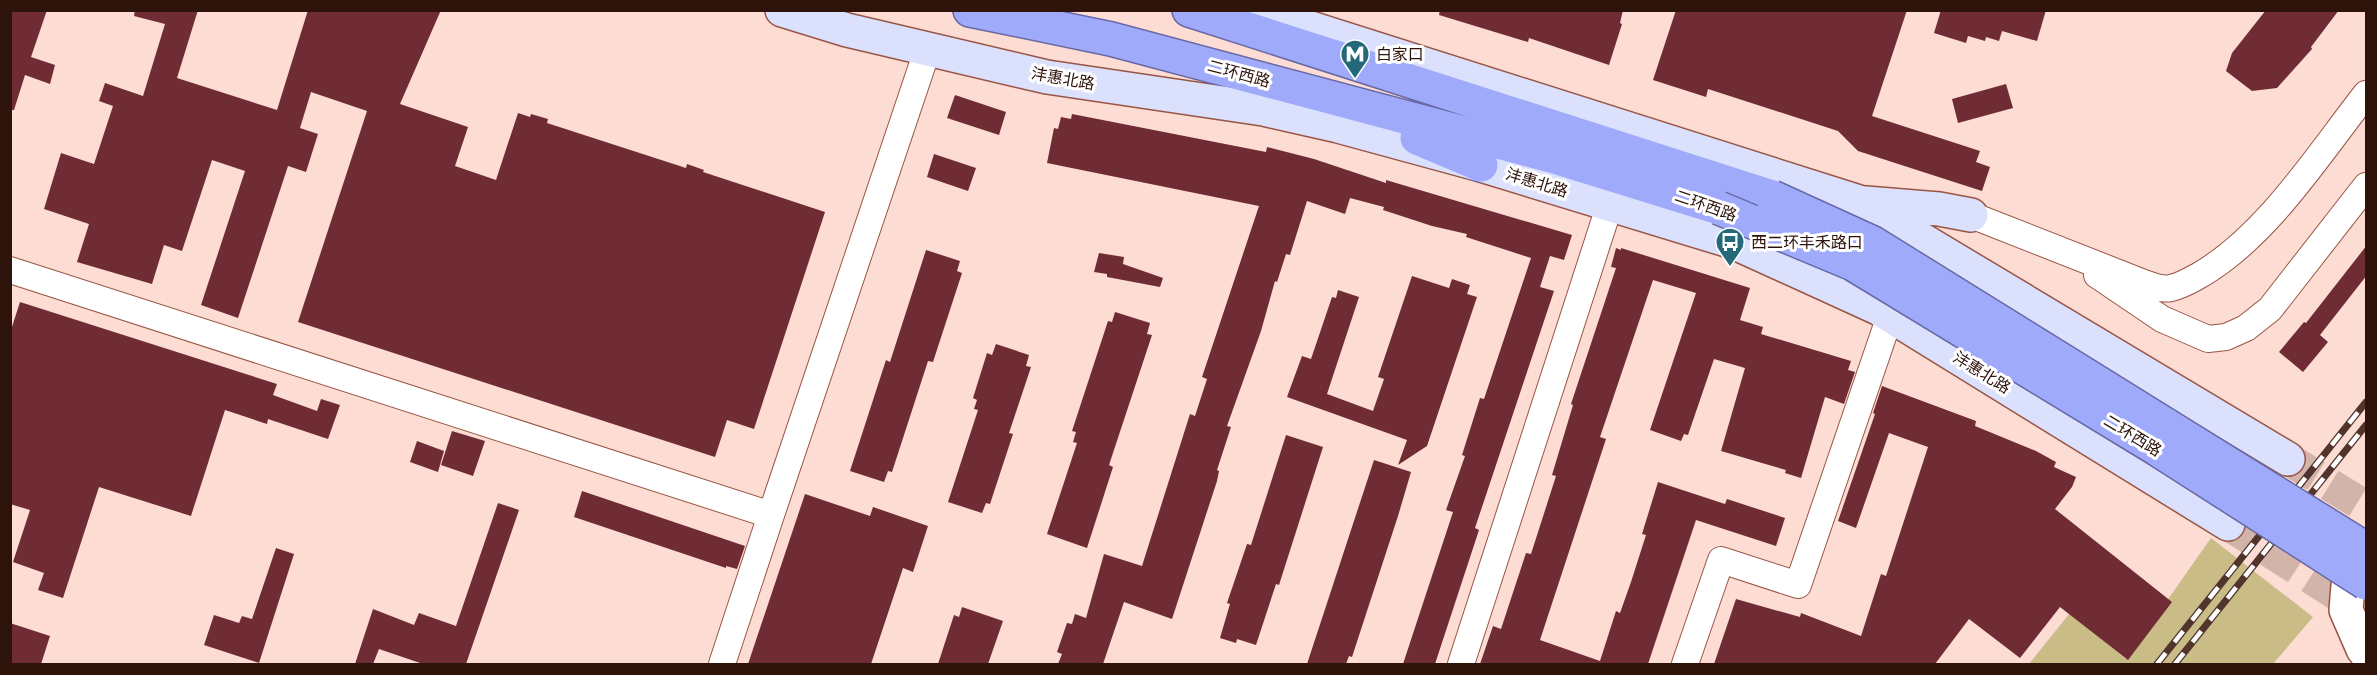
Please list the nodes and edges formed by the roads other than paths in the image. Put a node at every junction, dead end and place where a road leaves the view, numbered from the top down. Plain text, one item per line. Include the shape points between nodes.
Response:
1 (782, 10) edge
2 (970, 10) edge
3 (1190, 10) edge
4 (1254, 10) edge
5 (928, 48) junction
6 (1294, 88) junction
7 (2367, 94) edge
8 (1481, 165) junction
9 (2367, 186) edge
10 (1859, 202) junction
11 (1610, 204) junction
12 (1971, 214) junction
13 (2065, 253) junction
14 (1960, 263) junction
15 (10, 270) edge
16 (1890, 316) junction
17 (2288, 459) tunnel mouth
18 (771, 515) junction
19 (2228, 524) tunnel mouth
20 (2367, 539) edge
21 (2367, 549) edge
22 (2367, 583) edge
23 (2367, 653) edge
24 (722, 664) edge
25 (1461, 664) edge
26 (1685, 664) edge

1 - 5 main road, 沣惠北路
2 - 6 highway, 二环西路 via 1110,39
3 - 21 highway, 二环西路, bridge via 1772,197 1873,243
4 - 10 main road
5 - 8 main road, 沣惠北路 via 1047,76 1263,109
5 - 18 street
6 - 8 highway
6 - 22 highway, 二环西路, bridge via 1551,156 1719,208 1852,264 2157,449
7 - 13 street via 2264,224 2236,249 2187,282 2158,288
8 - 11 main road, 沣惠北路
9 - 13 street via 2270,309 2246,328 2226,337 2208,339 2162,320
10 - 12 main road
10 - 14 main road
11 - 16 main road, 沣惠北路 via 1733,242
11 - 25 street
12 - 13 street
12 - 14 main road via 1952,221 1946,231 1946,243
14 - 17 main road
15 - 18 street
16 - 19 main road, 沣惠北路
16 - 26 street via 1798,585 1721,560
18 - 24 street
20 - 23 street via 2350,561 2346,610

